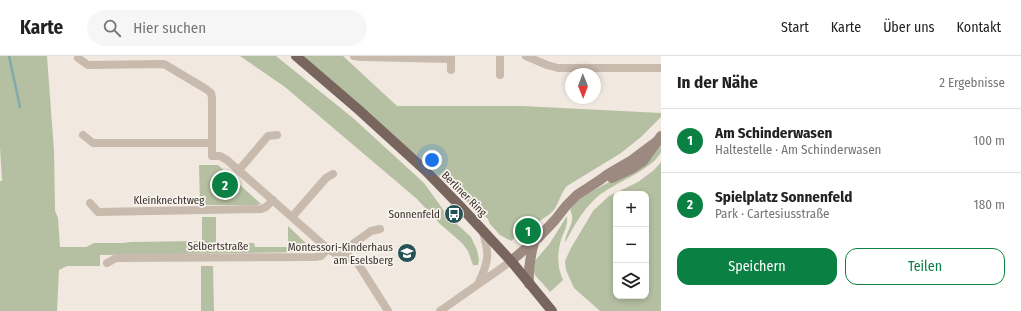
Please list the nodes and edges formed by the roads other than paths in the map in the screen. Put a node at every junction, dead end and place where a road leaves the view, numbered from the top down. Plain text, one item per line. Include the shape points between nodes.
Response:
1 (296, 56) edge
2 (354, 56) edge
3 (500, 56) edge
4 (526, 56) edge
5 (451, 57) edge
6 (78, 58) dead end
7 (661, 68) edge
8 (451, 70) dead end
9 (500, 74) dead end
10 (83, 135) dead end
11 (277, 135) dead end
12 (659, 139) edge
13 (212, 143) junction
14 (240, 170) junction
15 (332, 174) dead end
16 (273, 200) junction
17 (90, 203) dead end
18 (292, 217) junction
19 (481, 228) junction
20 (380, 229) dead end
21 (534, 242) junction
22 (328, 249) junction
23 (347, 257) junction
24 (511, 261) junction
25 (107, 263) dead end
26 (529, 284) junction
27 (478, 285) junction
28 (388, 311) edge
29 (440, 311) edge
30 (552, 311) edge

1 - 19 main road, Berliner Ring via 426,171
2 - 5 street
3 - 9 street
4 - 7 street via 558,68
5 - 8 street
6 - 13 street via 88,65 164,64 206,89 212,98
10 - 13 street via 93,143
11 - 14 street via 268,136
12 - 21 street via 632,160 577,195
13 - 14 street via 212,156 220,156
14 - 16 street
15 - 18 street
16 - 17 street, Kleinknechtweg via 261,209 208,211 98,212
16 - 18 street
18 - 22 street
19 - 24 main road, Berliner Ring
19 - 27 street via 488,255 486,270
20 - 23 street via 371,231 350,246
21 - 24 street
21 - 26 street via 529,261
22 - 23 street via 337,255
22 - 25 street, Selbertstraße via 321,256 315,257 116,258
23 - 28 street via 357,262
24 - 26 main road, Berliner Ring
24 - 27 street
26 - 30 main road, Berliner Ring
27 - 29 street

